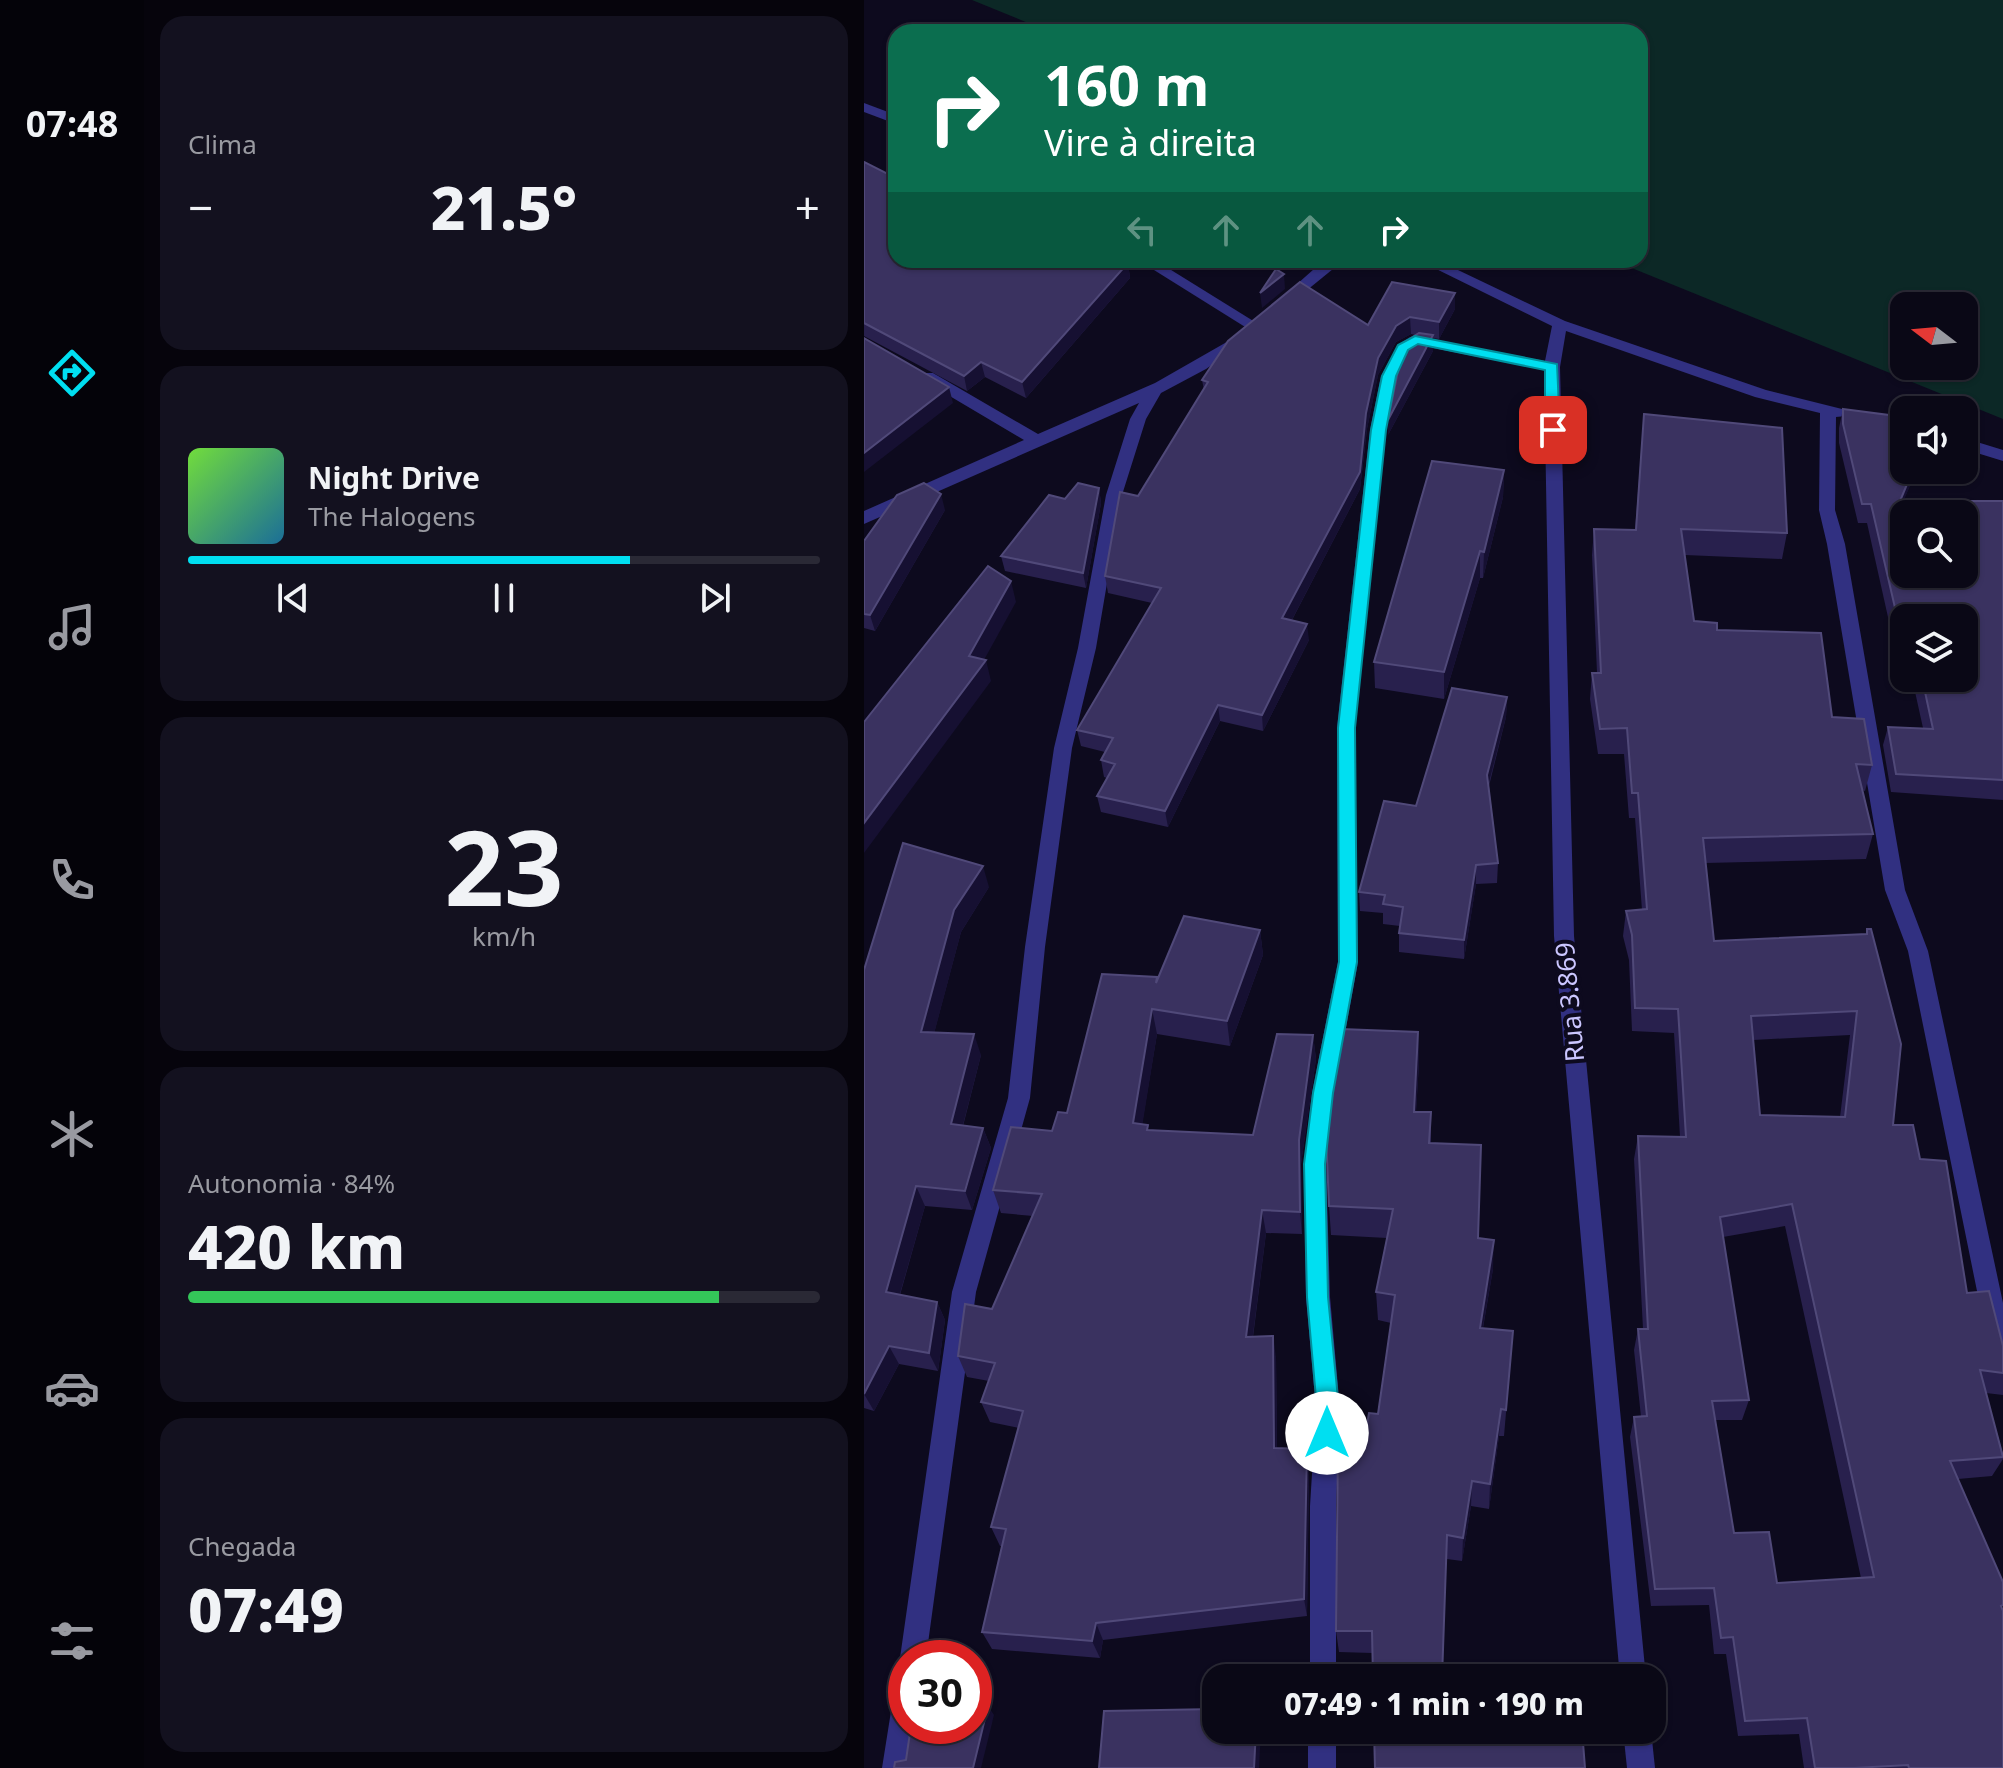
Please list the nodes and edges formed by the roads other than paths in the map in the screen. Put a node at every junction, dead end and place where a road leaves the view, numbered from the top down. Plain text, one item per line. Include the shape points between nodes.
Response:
1 (864, 107) edge
2 (888, 117) edge
3 (1162, 268) edge
4 (1323, 268) edge
5 (1442, 268) edge
6 (1266, 318) junction
7 (1560, 324) junction
8 (1552, 367) junction
9 (916, 369) edge
10 (1154, 391) junction
11 (1828, 410) junction
12 (1858, 418) edge
13 (1037, 441) junction
14 (1978, 448) edge
15 (2003, 456) edge
16 (864, 518) edge
17 (2003, 1360) edge
18 (916, 1640) edge
19 (1323, 1664) edge
20 (1632, 1664) edge
21 (900, 1744) edge
22 (1322, 1744) edge
23 (1638, 1744) edge
24 (896, 1768) edge
25 (1322, 1768) edge
26 (1641, 1768) edge

1 - 2 street
3 - 6 street
4 - 6 street
5 - 7 street
6 - 10 street via 1217,357
7 - 8 street, Rua 3.869
7 - 11 street via 1715,380
8 - 19 street via 1415,340 1403,348 1389,376 1378,430 1346,728 1348,962 1315,1164 1318,1297 1328,1409
8 - 20 street, Rua 3.869 via 1564,936
9 - 13 street
10 - 13 street
10 - 18 street via 1138,419 1114,495 1063,748 1019,1098 964,1292
11 - 12 street
11 - 17 street via 1827,510 1895,890 1918,951
13 - 16 street
14 - 15 street
21 - 24 street
22 - 25 street
23 - 26 street

